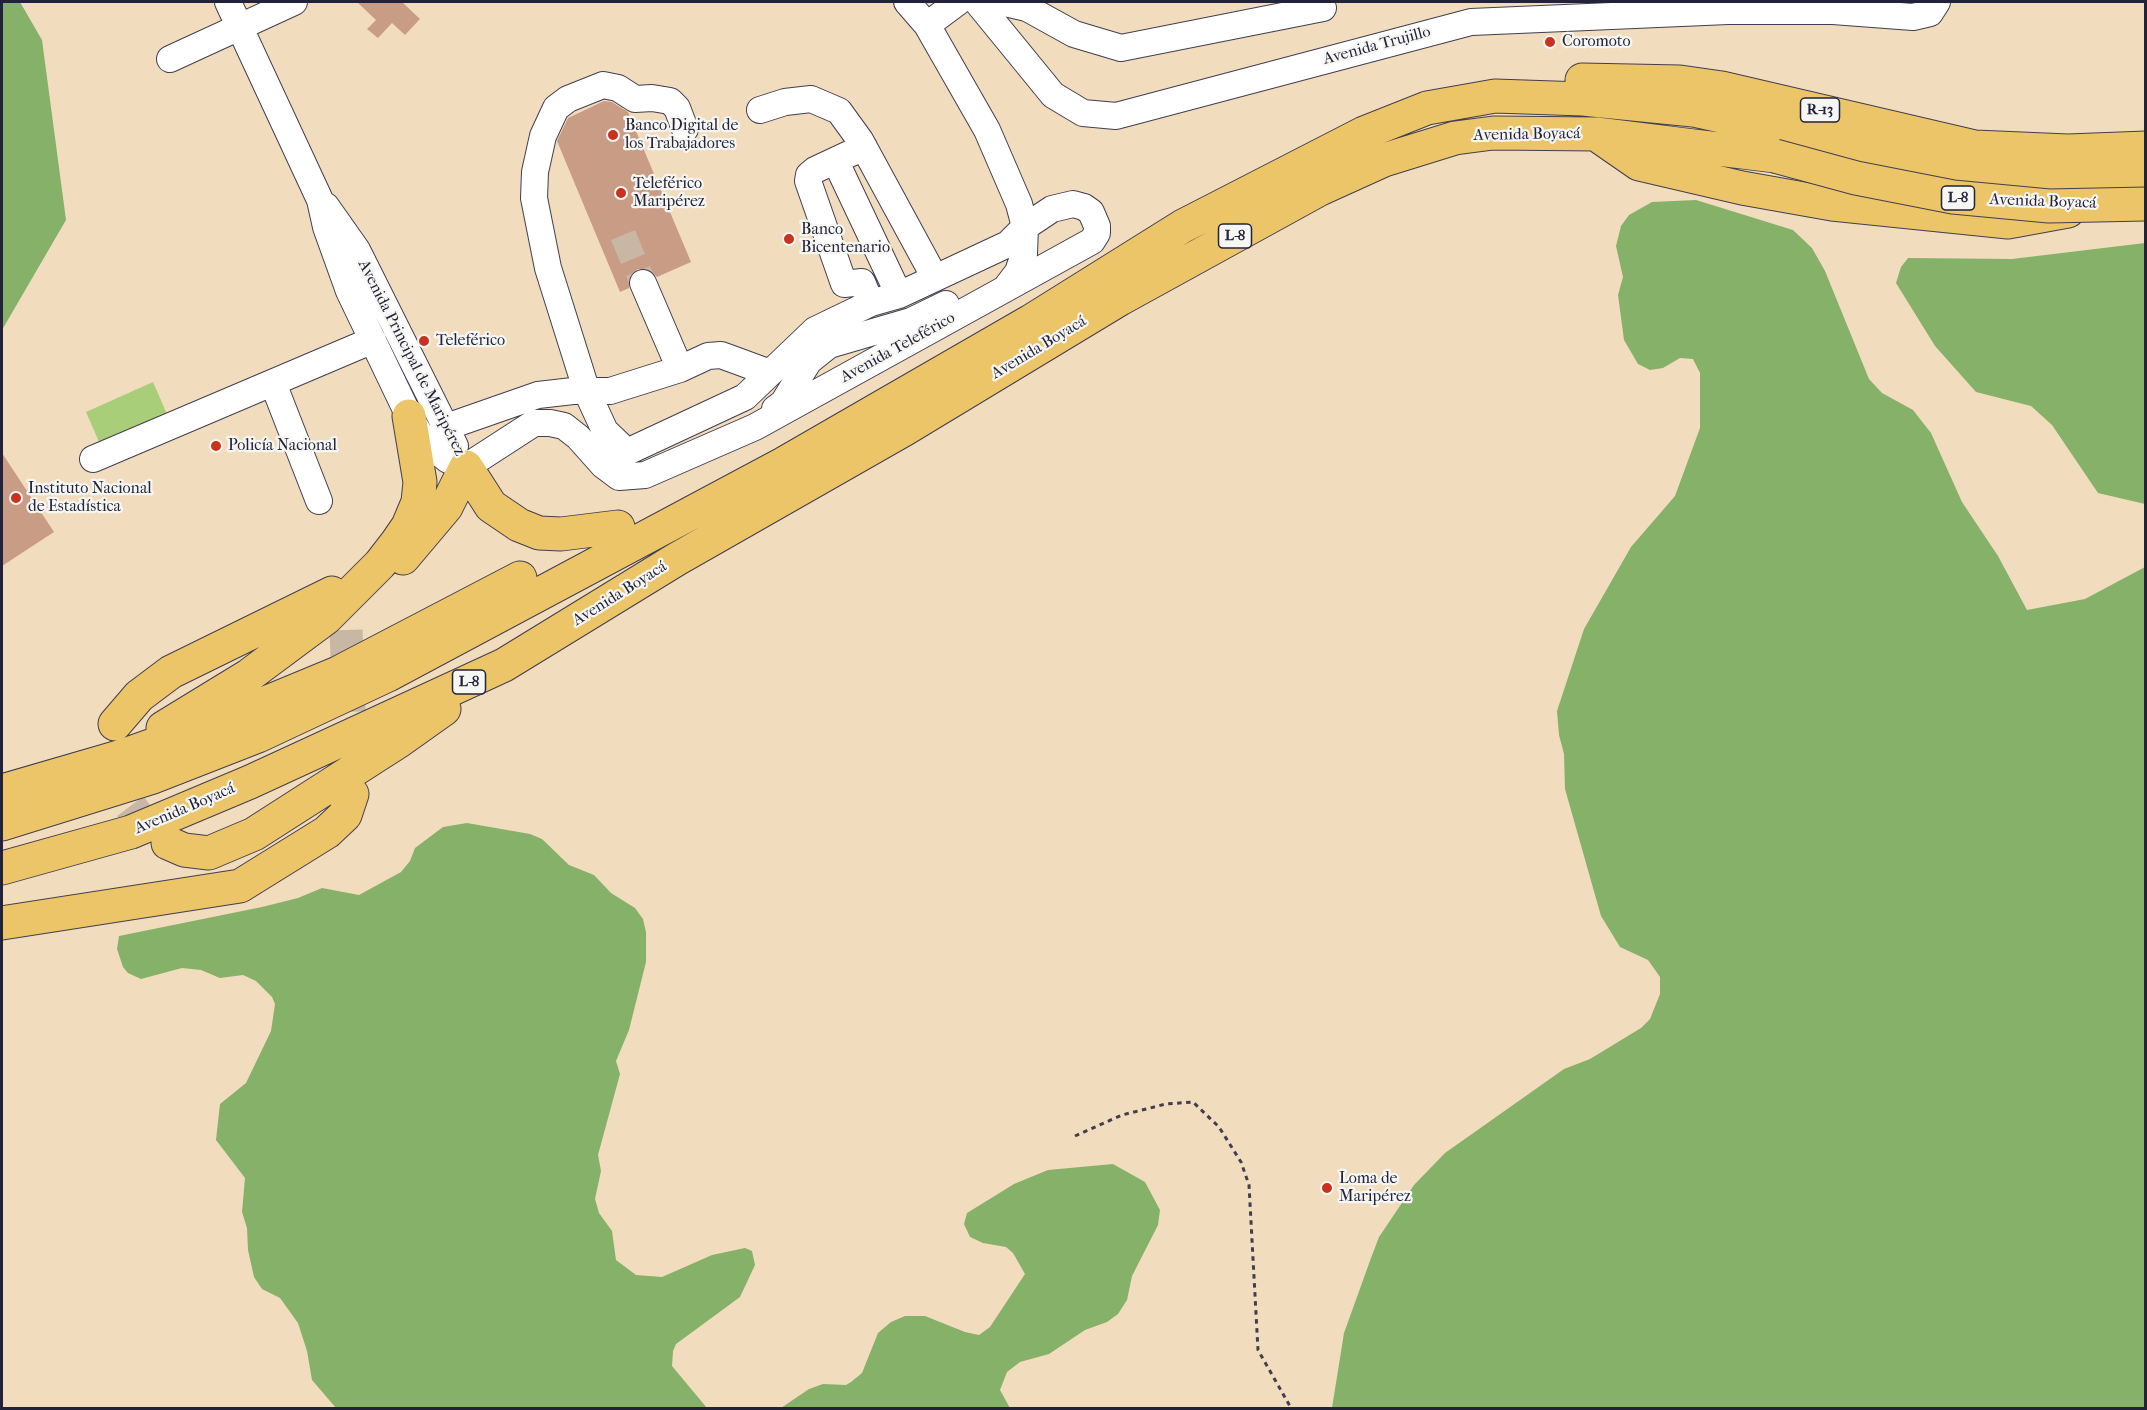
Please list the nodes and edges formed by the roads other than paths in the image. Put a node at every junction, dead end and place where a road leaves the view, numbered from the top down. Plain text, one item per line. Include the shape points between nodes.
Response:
1 (228, 2) edge
2 (294, 2) edge
3 (907, 2) edge
4 (958, 2) edge
5 (976, 2) edge
6 (1000, 2) edge
7 (1937, 2) edge
8 (1735, 6) edge
9 (1828, 6) edge
10 (1323, 8) dead end
11 (927, 25) junction
12 (240, 26) junction
13 (170, 59) dead end
14 (1495, 96) junction
15 (760, 110) dead end
16 (685, 129) dead end
17 (1596, 135) junction
18 (1777, 143) junction
19 (864, 147) junction
20 (2145, 148) edge
21 (836, 162) junction
22 (2145, 172) edge
23 (2145, 190) edge
24 (320, 200) junction
25 (2145, 204) edge
26 (1025, 227) junction
27 (1024, 254) junction
28 (922, 255) junction
29 (887, 270) junction
30 (934, 278) junction
31 (372, 281) junction
32 (643, 283) tunnel mouth
33 (1005, 289) junction
34 (349, 291) junction
35 (866, 292) junction
36 (898, 296) junction
37 (373, 340) junction
38 (680, 369) junction
39 (770, 373) junction
40 (943, 374) junction
41 (273, 383) junction
42 (587, 392) junction
43 (420, 409) junction
44 (455, 424) junction
45 (755, 427) junction
46 (512, 435) junction
47 (93, 459) dead end
48 (466, 467) junction
49 (319, 501) dead end
50 (618, 527) junction
51 (380, 564) junction
52 (346, 630) tunnel mouth
53 (504, 665) junction
54 (115, 724) dead end
55 (122, 756) junction
56 (2, 791) edge
57 (352, 794) tunnel mouth
58 (12, 818) edge
59 (168, 843) tunnel mouth
60 (4, 868) edge
61 (2, 923) edge

1 - 12 street, Avenida Principal de Maripérez
2 - 12 street
3 - 11 street, Avenida Teleférico
4 - 11 street
5 - 8 street, Avenida Trujillo via 1053,95 1083,113 1116,116 1472,22
6 - 10 street via 1027,8 1074,34 1121,48
7 - 9 street, Avenida Trujillo via 1930,13 1913,17
8 - 9 street, Avenida Trujillo
11 - 26 street, Avenida Teleférico via 987,130
12 - 13 street
12 - 24 street, Avenida Principal de Maripérez
14 - 18 highway, Avenida Boyacá / L-8 via 1583,99 1693,110
14 - 20 highway, R-13 via 1537,83 1680,82 1761,96 1975,147 2068,151
14 - 40 highway, Avenida Boyacá / L-8 via 1427,108 1364,133 1183,226
15 - 19 street via 811,99 831,105
16 - 42 street via 670,101 635,99 618,88 603,85 556,108 543,136 534,198 548,268
17 - 18 highway, Avenida Boyacá / L-8
17 - 23 highway via 1639,164 1742,188 1832,204 2008,222
17 - 53 highway, Avenida Boyacá / L-8 via 1493,133 1455,138 1384,160 1320,189 1120,299
18 - 22 highway, Avenida Boyacá / L-8 via 1970,172 2077,178
18 - 25 highway, Avenida Boyacá / L-8, bridge via 1856,178 1953,197 2049,206
19 - 21 street
19 - 28 street
21 - 29 street
21 - 35 street via 815,170 808,181 844,284
24 - 31 street, Avenida Principal de Maripérez via 347,234
24 - 34 street, Avenida Principal de Maripérez
26 - 27 street, Avenida Teleférico
26 - 30 street via 1008,244
26 - 33 street via 1052,209 1073,204 1091,212 1097,233 1092,241
27 - 33 street, Avenida Teleférico via 1018,272
27 - 45 street, Avenida Teleférico via 1005,270 910,321 829,345 809,362 783,403
28 - 29 street
28 - 30 street
29 - 35 street
29 - 36 street
30 - 36 street
31 - 34 street via 358,274 351,280
31 - 43 street, Avenida Principal de Maripérez
32 - 38 street
33 - 45 street, Avenida Teleférico
34 - 37 street, Avenida Principal de Maripérez
35 - 36 street
35 - 39 street via 815,330
37 - 41 street
37 - 43 street, Avenida Principal de Maripérez
38 - 39 street via 708,356 721,355
38 - 42 street via 610,390
39 - 42 street via 746,397 627,452 605,431
40 - 50 highway via 854,407
40 - 58 highway, Avenida Boyacá / L-8 via 388,675 258,736 153,777
41 - 47 street
41 - 49 street
42 - 44 street via 538,395
43 - 44 street, Avenida Teleférico
43 - 48 street, Avenida Principal de Maripérez via 420,434 448,460
43 - 51 highway via 418,502 408,526
44 - 46 street, Avenida Teleférico via 487,438
45 - 46 street, Avenida Teleférico via 645,475 632,477 619,477 564,426 534,423
46 - 48 street, Avenida Teleférico
48 - 50 highway via 491,506 539,533
48 - 52 highway via 428,532 351,613
50 - 55 highway via 338,673 234,717
51 - 54 highway via 316,603 171,672 139,696
51 - 55 highway via 317,625 248,676
53 - 59 highway via 399,741 254,834 210,853 184,850
53 - 60 highway, Avenida Boyacá / L-8 via 131,832
55 - 56 highway
57 - 61 highway via 345,815 327,832 240,886

